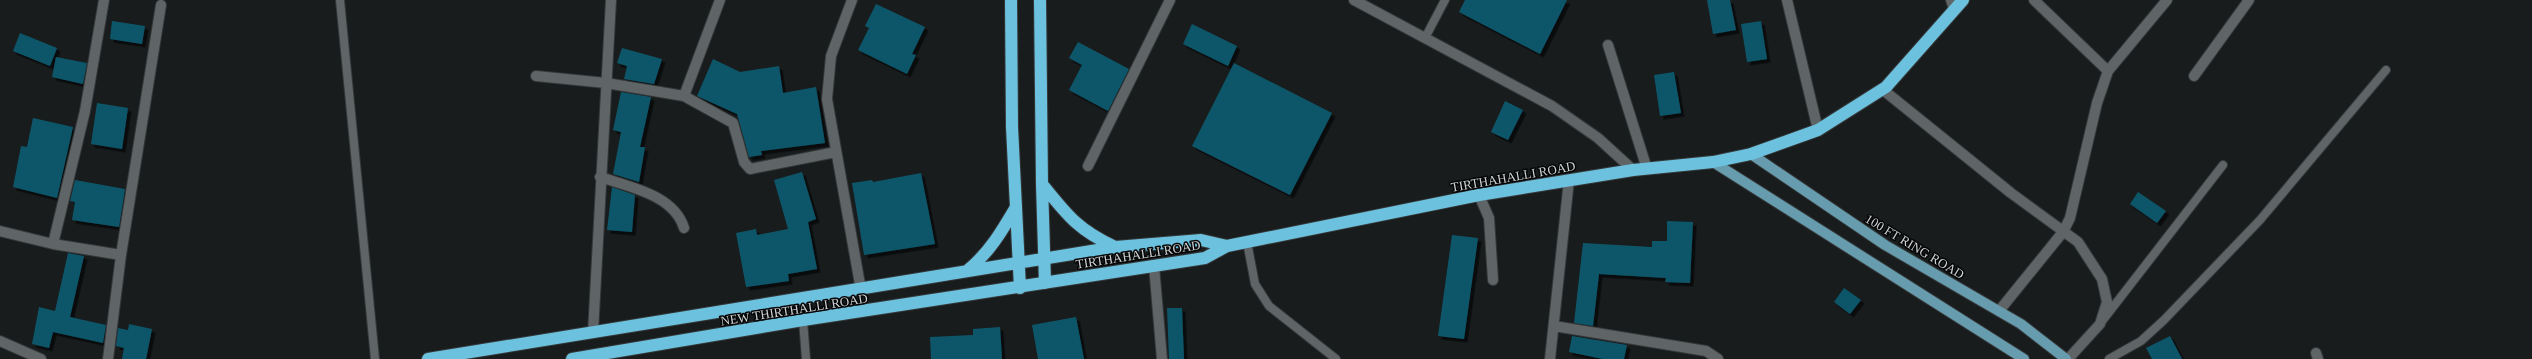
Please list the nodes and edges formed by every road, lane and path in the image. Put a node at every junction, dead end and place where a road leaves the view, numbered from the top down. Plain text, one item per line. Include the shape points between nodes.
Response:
1 (104, 0) edge
2 (340, 0) edge
3 (611, 0) edge
4 (720, 0) edge
5 (852, 0) edge
6 (1011, 0) edge
7 (1040, 0) edge
8 (1170, 0) edge
9 (1354, 0) edge
10 (1445, 0) edge
11 (1787, 0) edge
12 (1963, 0) edge
13 (2034, 0) edge
14 (2167, 0) edge
15 (2249, 0) edge
16 (1952, 4) edge
17 (161, 5) dead end
18 (1425, 38) junction
19 (1608, 45) dead end
20 (2386, 70) dead end
21 (2108, 71) junction
22 (536, 76) dead end
23 (2194, 76) dead end
24 (606, 83) junction
25 (1882, 89) junction
26 (684, 96) junction
27 (1818, 130) junction
28 (836, 152) junction
29 (1751, 154) junction
30 (1713, 162) junction
31 (2224, 165) dead end
32 (1088, 166) dead end
33 (1647, 169) junction
34 (1633, 170) junction
35 (600, 177) junction
36 (1569, 180) junction
37 (1042, 184) junction
38 (1479, 195) junction
39 (1016, 206) junction
40 (684, 228) dead end
41 (0, 231) edge
42 (2063, 232) junction
43 (1247, 242) junction
44 (53, 244) junction
45 (1227, 246) junction
46 (1116, 247) junction
47 (121, 255) junction
48 (1043, 258) junction
49 (1018, 262) junction
50 (1154, 266) junction
51 (966, 272) junction
52 (1493, 280) dead end
53 (1045, 283) junction
54 (1020, 288) junction
55 (861, 290) junction
56 (1999, 311) junction
57 (803, 320) junction
58 (2100, 324) junction
59 (1554, 326) junction
60 (593, 333) junction
61 (0, 341) edge
62 (41, 359) edge
63 (108, 359) edge
64 (375, 359) edge
65 (428, 359) edge
66 (572, 359) edge
67 (806, 359) edge
68 (1162, 359) edge
69 (1336, 359) edge
70 (1550, 359) edge
71 (1718, 359) edge
72 (2024, 359) edge
73 (2067, 359) edge
74 (2109, 359) edge

1 - 44 street via 84,111
2 - 64 lane
3 - 24 street
4 - 26 street
5 - 28 street via 831,56 826,99
6 - 39 highway via 1012,127
7 - 37 highway
8 - 32 street
9 - 18 street
10 - 18 lane
11 - 27 street
12 - 16 highway, TIRTHAHALLI ROAD
13 - 21 street
14 - 21 street
15 - 23 street
16 - 25 highway, TIRTHAHALLI ROAD
17 - 47 street
18 - 34 street via 1552,106 1598,138
19 - 33 street
20 - 74 lane via 2260,220 2164,320 2141,341
21 - 42 street via 2097,103 2070,218
22 - 24 street
24 - 26 street
24 - 35 street
25 - 27 highway, TIRTHAHALLI ROAD
25 - 42 street
26 - 28 street via 733,122 744,162 750,168
27 - 29 highway, TIRTHAHALLI ROAD
28 - 55 street
29 - 30 highway, TIRTHAHALLI ROAD
29 - 56 main road, 100 FT RING ROAD via 1886,245
30 - 33 highway, TIRTHAHALLI ROAD
30 - 72 main road
31 - 58 lane
33 - 34 highway, TIRTHAHALLI ROAD
34 - 36 highway, TIRTHAHALLI ROAD
35 - 40 street via 667,203 681,218
35 - 60 street
36 - 38 highway, TIRTHAHALLI ROAD
36 - 59 street
37 - 46 highway via 1072,222 1094,238
37 - 48 highway
38 - 43 highway, TIRTHAHALLI ROAD
38 - 52 street via 1489,218
39 - 49 highway
39 - 51 highway via 984,258
41 - 44 street
42 - 56 street
42 - 58 street via 2078,242 2102,279 2106,302
43 - 45 highway, TIRTHAHALLI ROAD
43 - 69 lane via 1255,284 1269,306
44 - 47 street
45 - 46 highway via 1201,240
45 - 50 highway, TIRTHAHALLI ROAD via 1205,258
46 - 48 highway
47 - 63 street
48 - 49 highway
48 - 53 highway
49 - 51 highway
49 - 54 highway
50 - 53 highway, TIRTHAHALLI ROAD
50 - 68 street
51 - 55 highway
53 - 54 highway, TIRTHAHALLI ROAD
54 - 57 highway, NEW THIRTHALLI ROAD
55 - 60 highway
56 - 73 main road, 100 FT RING ROAD via 2021,324
57 - 66 highway, NEW THIRTHALLI ROAD
57 - 67 lane
58 - 73 street
59 - 70 street
59 - 71 street via 1706,351
60 - 65 highway
61 - 62 street

